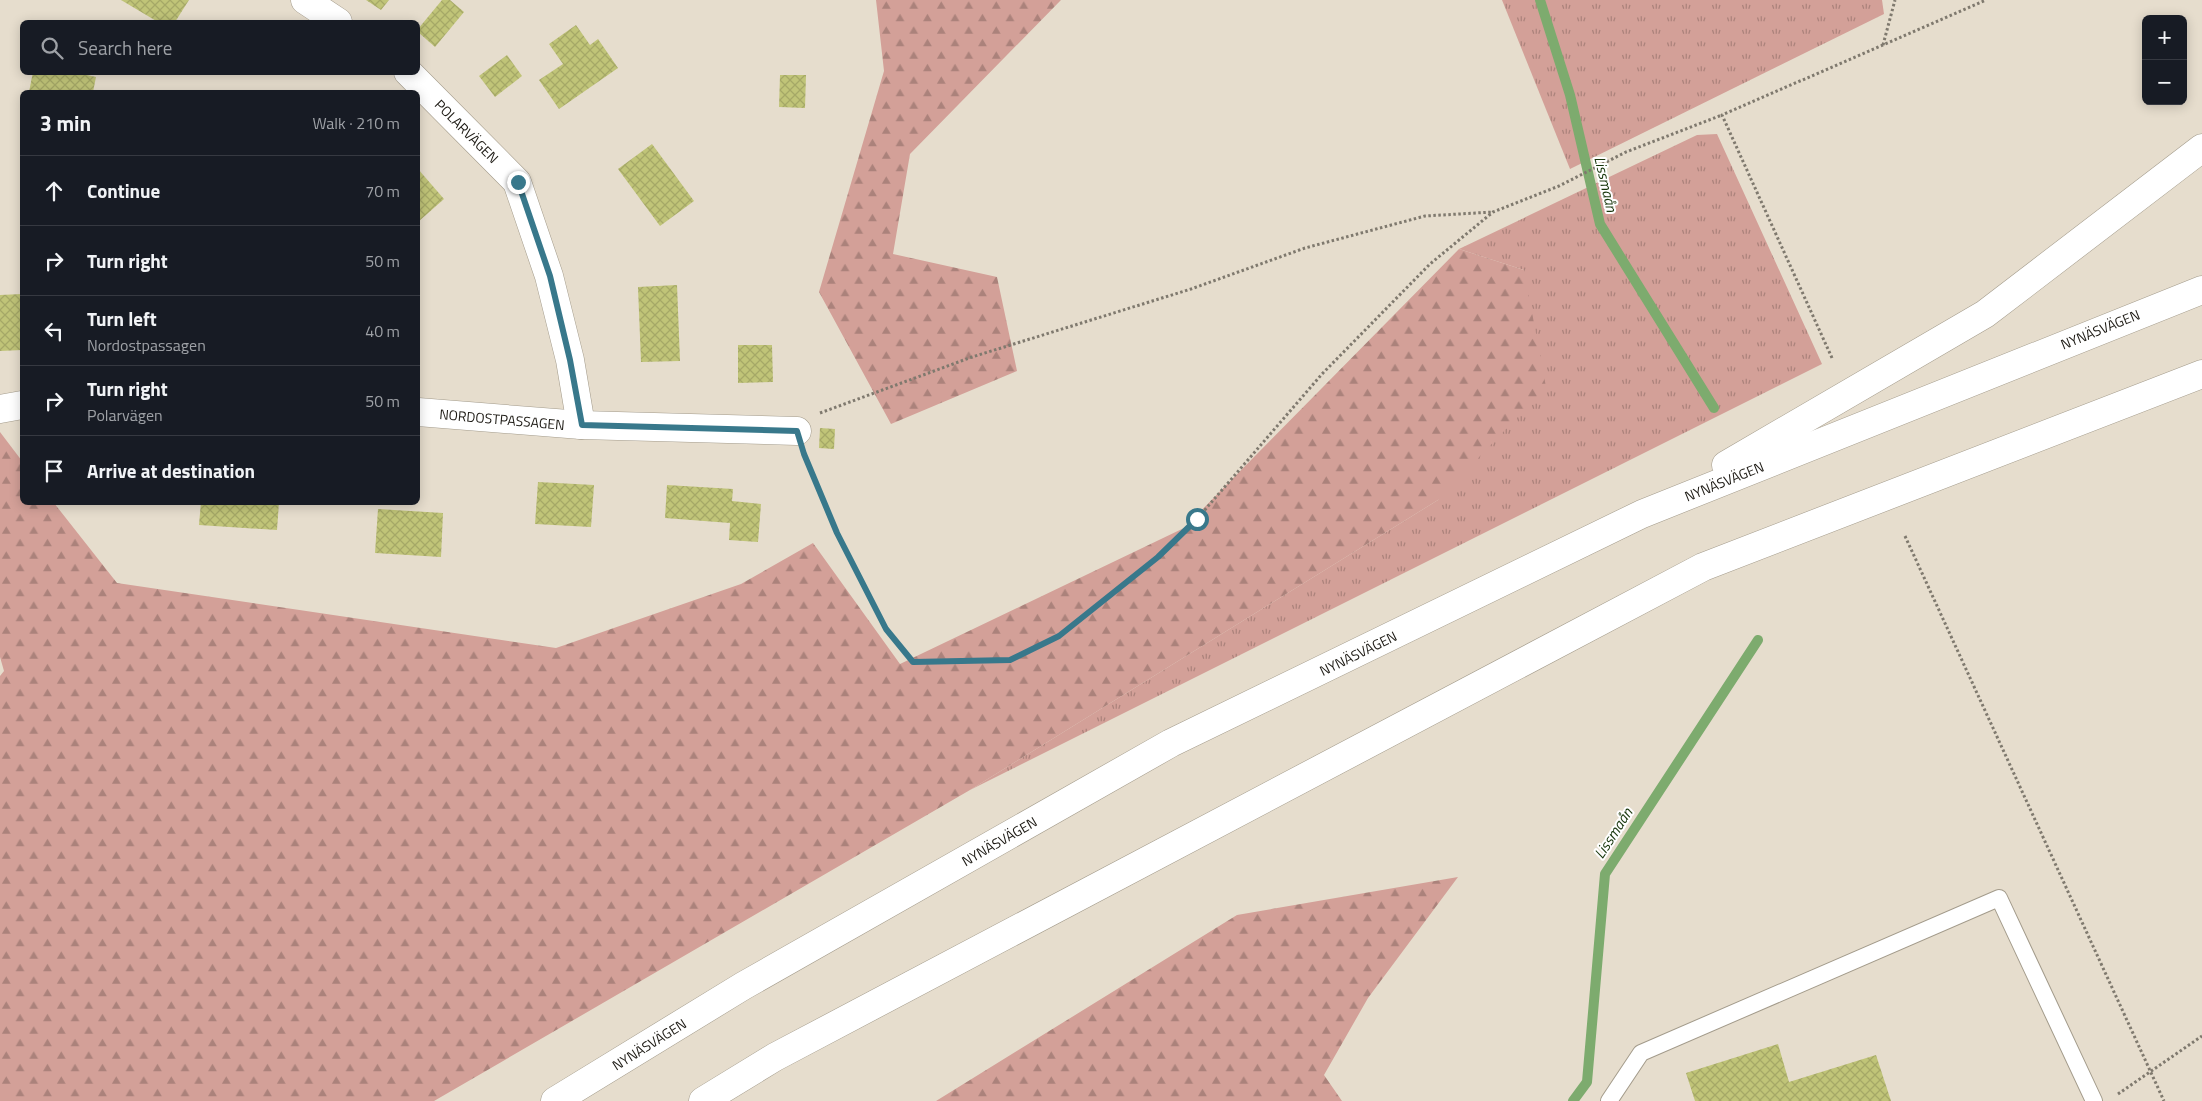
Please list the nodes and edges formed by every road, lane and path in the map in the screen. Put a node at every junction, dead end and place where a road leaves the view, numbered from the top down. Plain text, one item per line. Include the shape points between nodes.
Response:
1 (305, 0) edge
2 (1895, 0) edge
3 (1986, 0) edge
4 (335, 20) edge
5 (1883, 44) junction
6 (411, 75) edge
7 (1722, 114) junction
8 (2202, 148) edge
9 (1493, 212) junction
10 (2202, 290) edge
11 (1832, 358) dead end
12 (2202, 374) edge
13 (20, 405) edge
14 (0, 410) edge
15 (420, 412) edge
16 (582, 425) junction
17 (797, 431) junction
18 (1642, 514) junction
19 (1905, 536) dead end
20 (2202, 1036) edge
21 (2151, 1071) junction
22 (2115, 1096) dead end
23 (556, 1101) edge
24 (702, 1101) edge
25 (1609, 1101) edge
26 (2094, 1101) edge
27 (2164, 1101) edge

1 - 4 main road
2 - 5 path
3 - 5 path
5 - 7 path
6 - 16 main road, POLARVÄGEN via 518,182 550,276
7 - 9 path via 1626,152 1559,186
7 - 11 path
8 - 18 main road via 1985,314
9 - 17 path via 1425,216 1305,248 1191,289 972,357 823,411
9 - 17 path via 1430,264 1322,374 1197,519 1158,557 1059,636 1010,660 913,662 886,629 837,533
10 - 18 main road, NYNÄSVÄGEN
12 - 24 main road via 1703,567 775,1057
13 - 14 main road
15 - 16 main road, NORDOSTPASSAGEN
16 - 17 main road, NORDOSTPASSAGEN
18 - 23 main road, NYNÄSVÄGEN via 1171,743 743,986
19 - 21 path
20 - 21 path
21 - 22 path
21 - 27 path
25 - 26 lane via 1642,1053 1999,898

